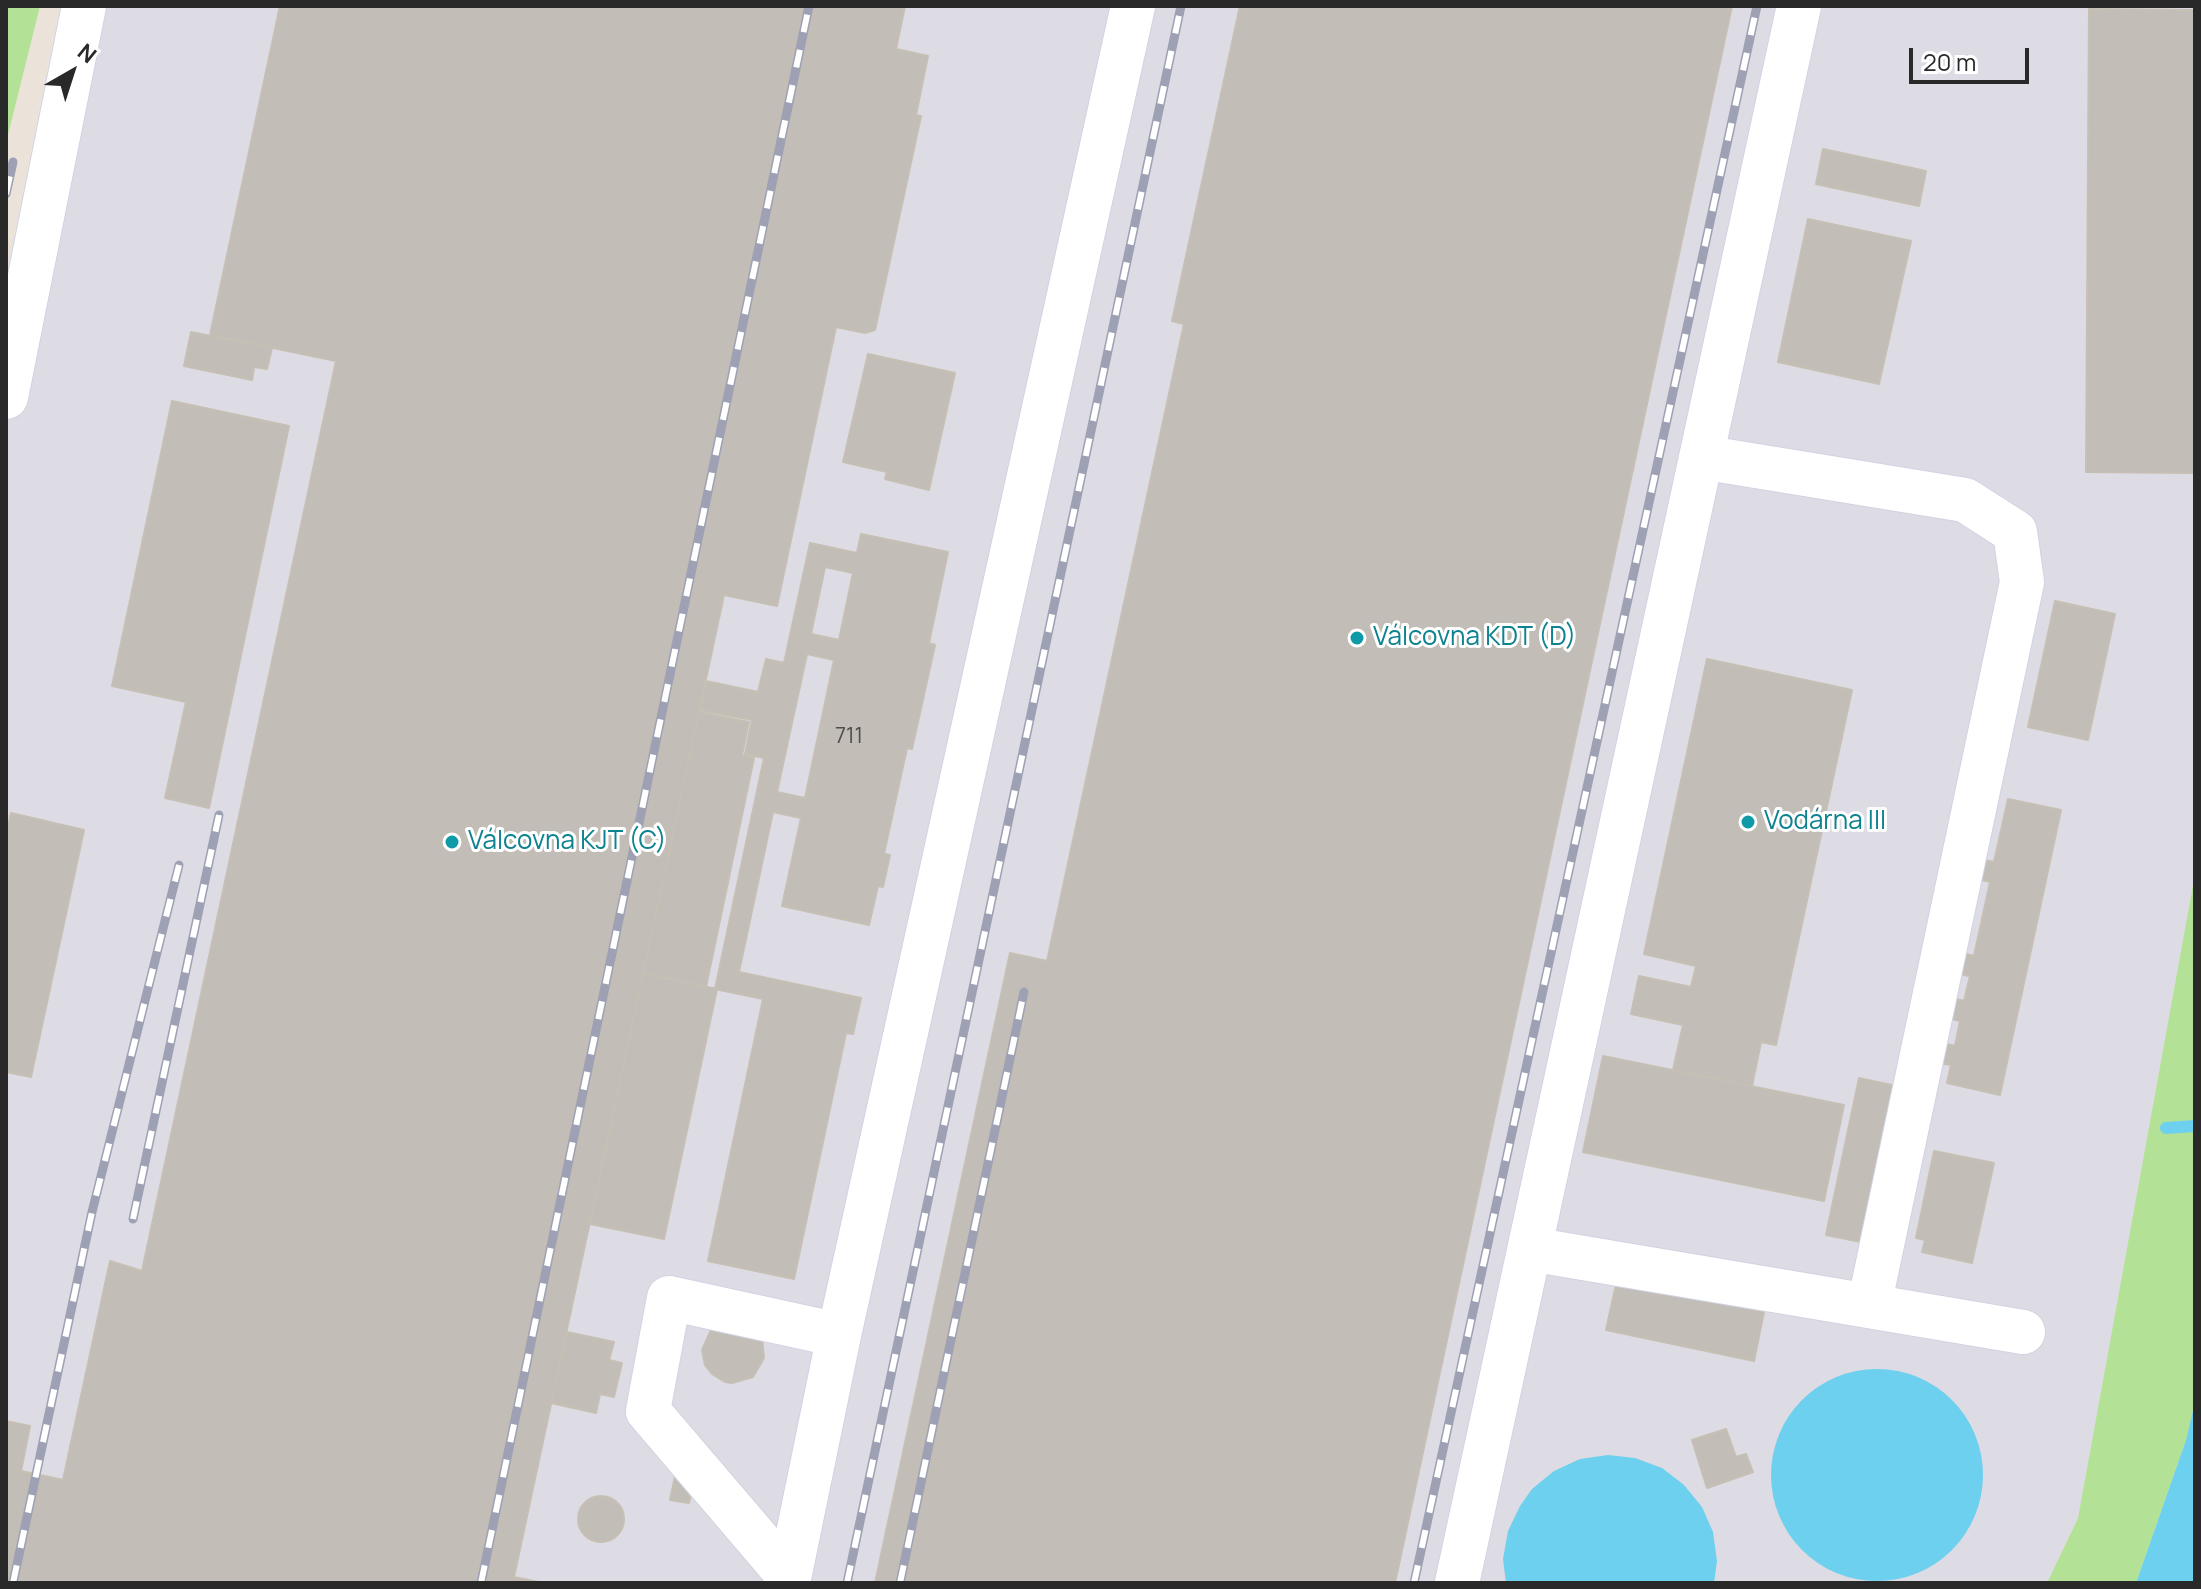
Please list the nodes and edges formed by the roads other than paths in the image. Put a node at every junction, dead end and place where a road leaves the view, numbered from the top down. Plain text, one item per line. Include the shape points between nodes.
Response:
1 (84, 6) edge
2 (1133, 6) edge
3 (1799, 6) edge
4 (6, 397) edge
5 (1701, 457) junction
6 (1530, 1249) junction
7 (1869, 1306) junction
8 (2023, 1332) dead end
9 (839, 1335) junction
10 (788, 1579) edge
11 (1457, 1583) edge

1 - 4 lane
2 - 9 lane
3 - 5 lane
5 - 6 lane
5 - 7 lane via 1965,500 2015,532 2022,582
6 - 7 lane
6 - 11 lane
7 - 8 lane
9 - 10 lane
9 - 10 lane via 669,1298 648,1411

